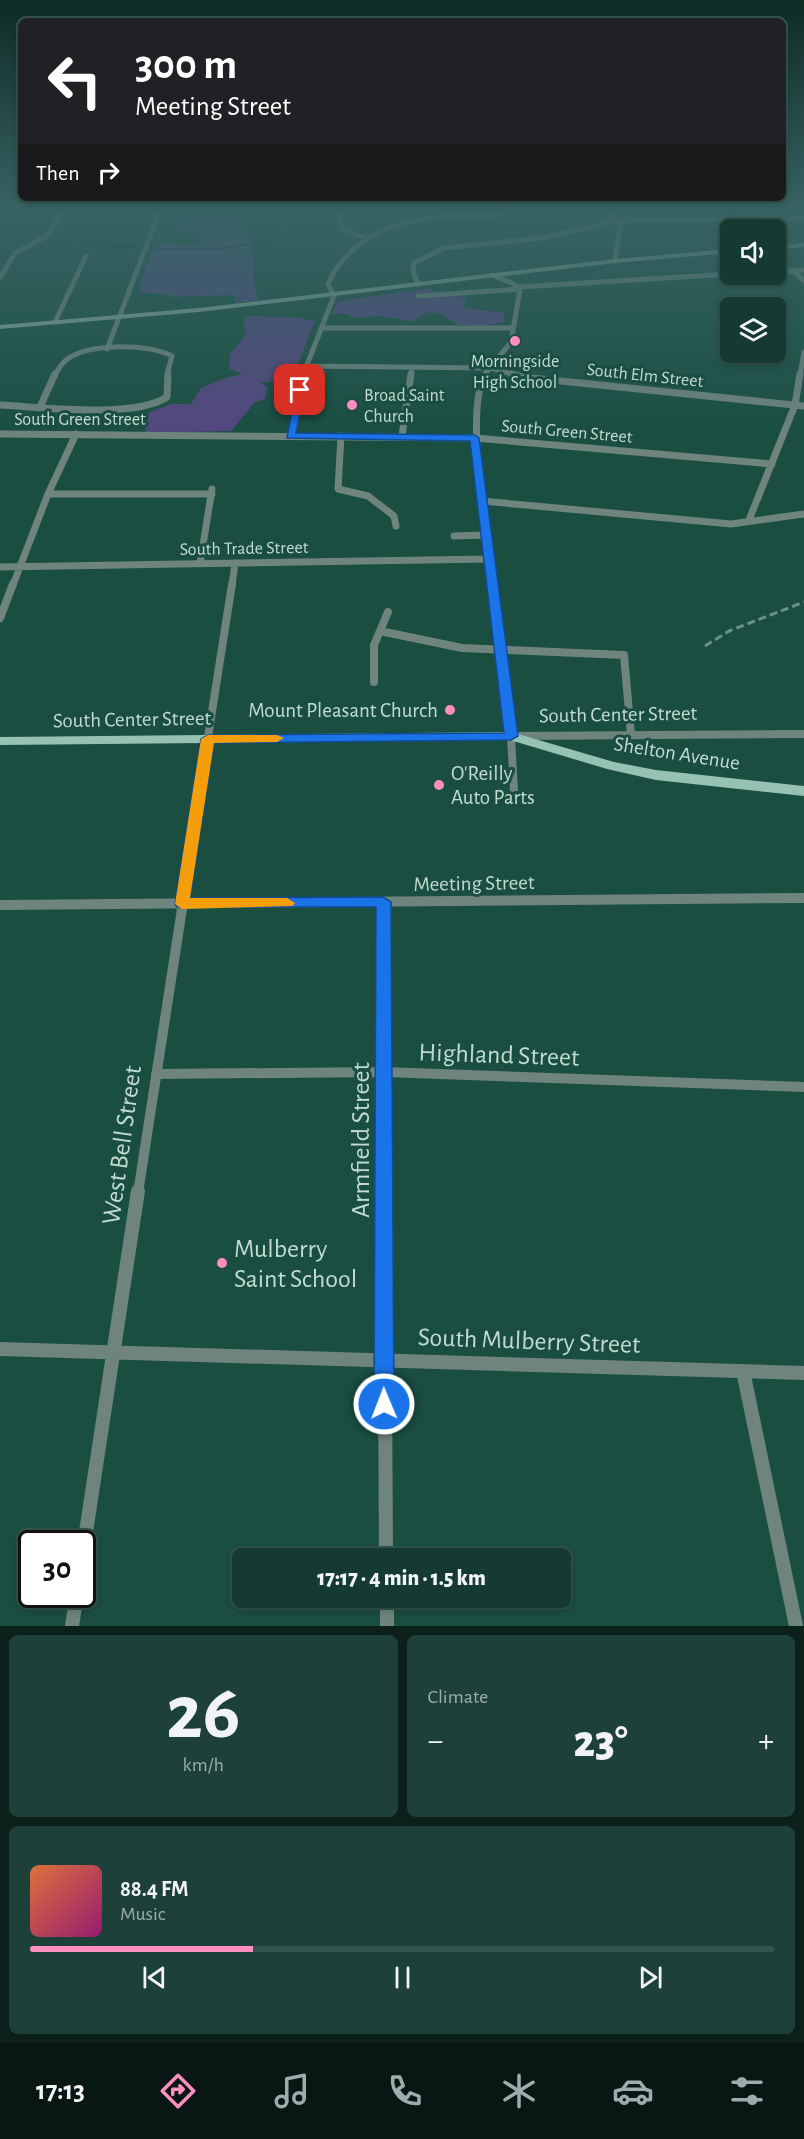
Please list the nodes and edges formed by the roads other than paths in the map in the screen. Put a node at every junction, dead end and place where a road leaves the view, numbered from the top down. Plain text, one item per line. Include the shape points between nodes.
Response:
1 (72, 286) edge
2 (132, 286) edge
3 (329, 286) edge
4 (405, 286) edge
5 (515, 286) edge
6 (552, 286) edge
7 (520, 288) junction
8 (334, 296) junction
9 (418, 296) dead end
10 (121, 317) junction
11 (56, 322) junction
12 (0, 327) edge
13 (321, 328) junction
14 (513, 328) junction
15 (107, 349) junction
16 (804, 352) edge
17 (305, 366) junction
18 (412, 367) junction
19 (491, 368) junction
20 (0, 405) edge
21 (795, 405) junction
22 (804, 406) edge
23 (40, 407) junction
24 (0, 434) edge
25 (76, 434) junction
26 (226, 435) junction
27 (291, 436) junction
28 (341, 436) junction
29 (402, 436) junction
30 (475, 438) junction
31 (225, 446) dead end
32 (772, 464) junction
33 (48, 494) junction
34 (482, 501) junction
35 (804, 514) edge
36 (749, 520) junction
37 (396, 526) dead end
38 (487, 535) junction
39 (454, 536) dead end
40 (489, 560) junction
41 (235, 563) junction
42 (200, 564) junction
43 (19, 566) junction
44 (0, 567) edge
45 (388, 612) dead end
46 (0, 618) edge
47 (380, 632) junction
48 (500, 649) junction
49 (374, 682) dead end
50 (804, 734) edge
51 (631, 735) junction
52 (511, 736) junction
53 (208, 739) junction
54 (0, 741) edge
55 (804, 791) edge
56 (514, 792) dead end
57 (804, 898) edge
58 (383, 902) junction
59 (182, 904) junction
60 (0, 905) edge
61 (384, 1072) junction
62 (156, 1074) junction
63 (804, 1087) edge
64 (0, 1349) edge
65 (115, 1352) junction
66 (384, 1360) junction
67 (743, 1371) junction
68 (804, 1373) edge
69 (86, 1530) edge
70 (386, 1548) edge
71 (75, 1608) edge
72 (387, 1608) edge
73 (72, 1626) edge
74 (387, 1626) edge
75 (796, 1626) edge

1 - 11 street
2 - 10 street
3 - 8 street
4 - 8 street
5 - 7 street
6 - 7 street
7 - 9 street
7 - 14 street
8 - 10 street
8 - 13 street
10 - 11 street
10 - 15 street
11 - 12 street
13 - 14 street
13 - 17 street
14 - 19 street via 509,346
15 - 23 street via 81,353 63,362
15 - 23 street via 152,349 172,356 167,398 146,407
16 - 21 street
17 - 18 street, South Elm Street
17 - 27 street
18 - 19 street, South Elm Street
18 - 29 street
19 - 21 street, South Elm Street via 522,377
19 - 30 street via 483,377
20 - 23 street
21 - 22 street, South Elm Street
21 - 32 street
24 - 25 street, South Green Street
25 - 26 street, South Green Street
25 - 33 street
26 - 27 street, South Green Street
26 - 31 street
27 - 28 street, South Green Street
28 - 29 street, South Green Street
28 - 37 street via 337,488 368,496 394,516
29 - 30 street, South Green Street
30 - 32 street, South Green Street
30 - 34 street
32 - 36 street
33 - 42 street via 212,491
33 - 43 street
34 - 36 street via 731,524
34 - 38 street
35 - 36 street
38 - 39 street
38 - 40 street
40 - 41 street, South Trade Street
40 - 48 street
41 - 42 street, South Trade Street
41 - 53 street, West Bell Street
42 - 43 street, South Trade Street
43 - 44 street, South Trade Street
43 - 46 street
45 - 47 street
47 - 48 street via 462,648
47 - 49 street via 374,645
48 - 51 street via 624,655
48 - 52 street
50 - 51 street, South Center Street
51 - 52 street, South Center Street
52 - 53 main road, South Center Street
52 - 55 main road, Shelton Avenue via 656,775
52 - 56 street
53 - 54 main road, South Center Street
53 - 59 street, West Bell Street
57 - 58 street, Meeting Street
58 - 59 street, Meeting Street
58 - 61 street, Armfield Street
59 - 60 street, Meeting Street
59 - 62 street, West Bell Street
61 - 62 street, Highland Street
61 - 63 street, Highland Street
61 - 66 street, Armfield Street
62 - 65 street, West Bell Street
64 - 65 street, South Mulberry Street
65 - 66 street, South Mulberry Street
65 - 69 street, West Bell Street
66 - 67 street, South Mulberry Street
66 - 70 street, Armfield Street
67 - 68 street, South Mulberry Street
67 - 75 street
71 - 73 street
72 - 74 street

